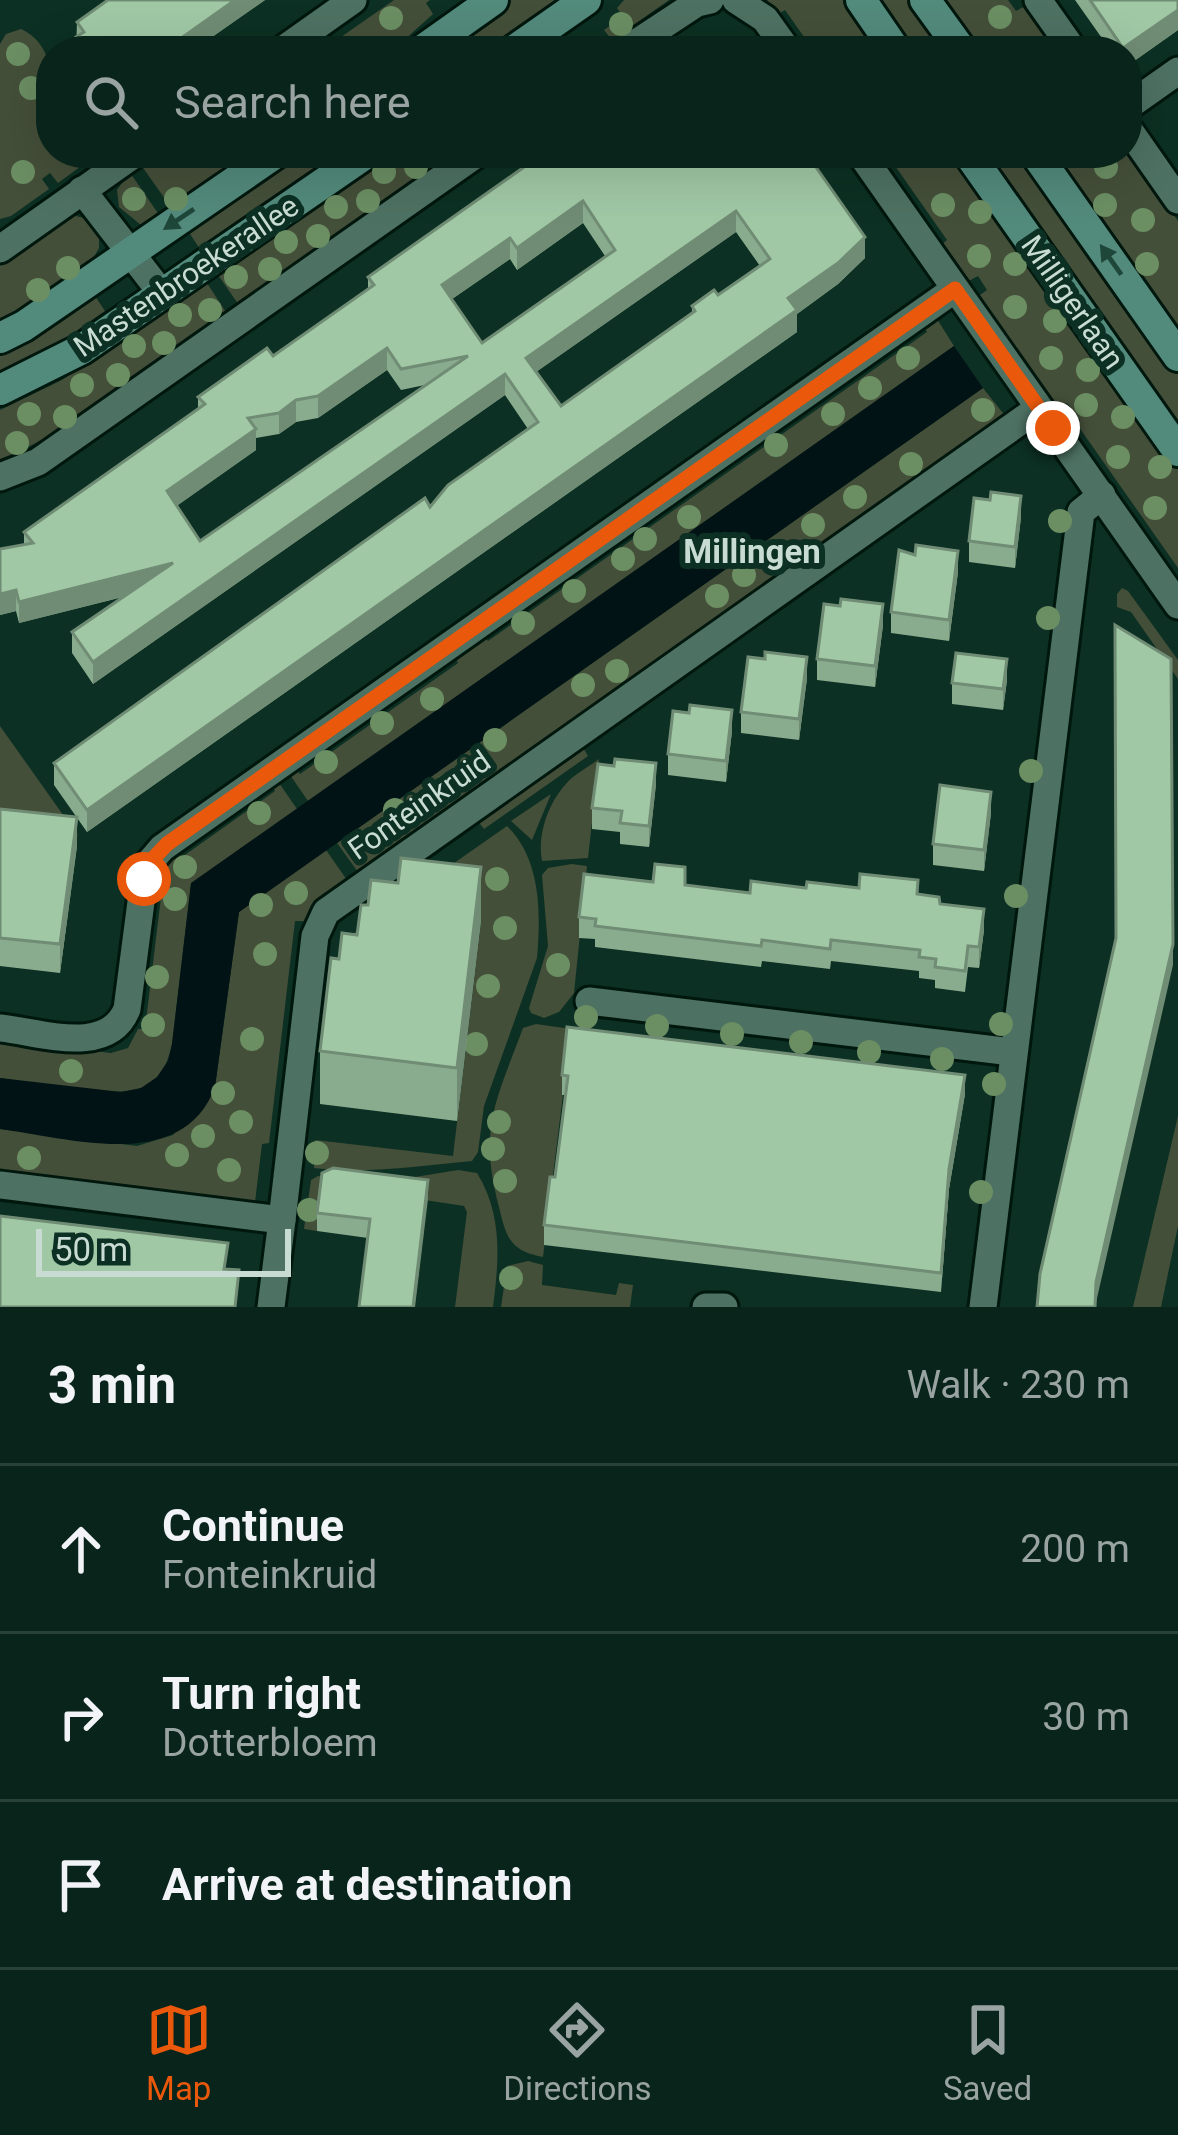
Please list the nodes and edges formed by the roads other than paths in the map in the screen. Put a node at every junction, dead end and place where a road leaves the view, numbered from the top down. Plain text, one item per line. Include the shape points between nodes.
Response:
1 (353, 0) edge
2 (494, 0) edge
3 (586, 0) edge
4 (710, 0) edge
5 (736, 0) edge
6 (860, 0) edge
7 (925, 0) edge
8 (1038, 0) edge
9 (301, 36) edge
10 (443, 36) edge
11 (534, 36) edge
12 (647, 36) edge
13 (777, 36) edge
14 (885, 36) edge
15 (951, 36) edge
16 (1063, 36) edge
17 (1178, 71) edge
18 (1142, 96) edge
19 (1142, 148) edge
20 (114, 168) edge
21 (254, 168) edge
22 (345, 168) edge
23 (457, 168) edge
24 (870, 168) edge
25 (979, 168) edge
26 (1045, 168) edge
27 (82, 190) junction
28 (1178, 200) edge
29 (0, 248) edge
30 (130, 253) junction
31 (955, 289) junction
32 (163, 295) junction
33 (0, 338) edge
34 (1178, 356) edge
35 (0, 389) edge
36 (1039, 408) junction
37 (1178, 451) edge
38 (0, 477) edge
39 (1102, 495) junction
40 (1178, 605) edge
41 (589, 1001) dead end
42 (0, 1028) edge
43 (1012, 1052) junction
44 (0, 1185) edge
45 (282, 1220) junction
46 (271, 1307) edge
47 (706, 1307) edge
48 (724, 1307) edge
49 (983, 1307) edge

1 - 9 street
2 - 10 main road
3 - 11 main road
4 - 12 street
5 - 13 street
6 - 14 main road
7 - 15 main road
8 - 16 street
17 - 18 street
19 - 28 street
20 - 27 street
21 -> 30 main road, Mastenbroekerallee
22 - 32 main road, Mastenbroekerallee
23 - 38 street via 38,462
24 - 31 street
25 - 37 main road, Milligerlaan
34 -> 26 main road, Milligerlaan
27 - 29 street
27 - 30 street
30 - 32 street
30 - 33 main road, Mastenbroekerallee
31 - 36 street
31 - 42 street via 162,848 145,873 127,1009 117,1027 89,1038
32 - 35 main road, Mastenbroekerallee via 82,349
36 - 39 street
36 - 45 street, Fonteinkruid via 323,915
39 - 40 street
39 - 43 street via 1081,512
41 - 43 street
43 - 49 street
44 - 45 street
45 - 46 street, Fonteinkruid
47 - 48 street

